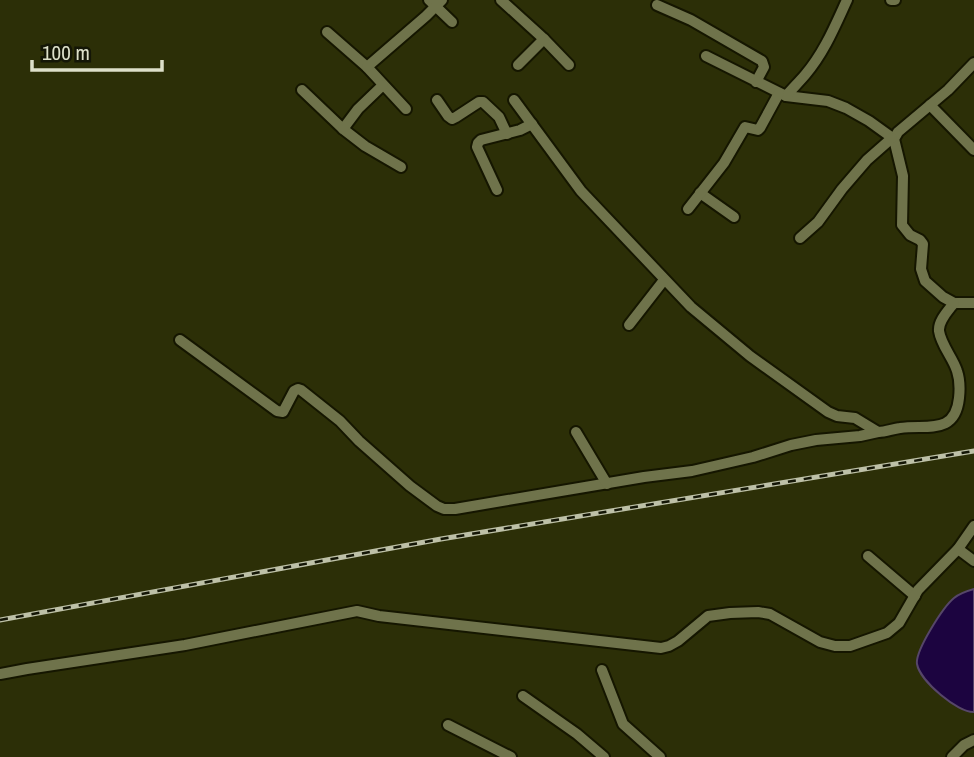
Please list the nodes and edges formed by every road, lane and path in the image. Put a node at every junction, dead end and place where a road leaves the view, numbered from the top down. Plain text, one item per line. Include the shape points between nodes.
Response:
1 (501, 0) edge
2 (847, 0) edge
3 (436, 2) edge
4 (657, 5) dead end
5 (452, 22) dead end
6 (327, 32) dead end
7 (544, 39) junction
8 (706, 56) dead end
9 (974, 63) edge
10 (518, 65) dead end
11 (569, 65) dead end
12 (367, 67) junction
13 (756, 82) junction
14 (383, 85) junction
15 (302, 90) dead end
16 (783, 95) junction
17 (437, 100) dead end
18 (514, 100) dead end
19 (930, 105) junction
20 (405, 109) dead end
21 (532, 124) junction
22 (344, 130) junction
23 (507, 134) junction
24 (893, 139) junction
25 (974, 150) edge
26 (401, 167) dead end
27 (497, 190) dead end
28 (700, 193) junction
29 (688, 209) dead end
30 (734, 217) dead end
31 (800, 238) dead end
32 (664, 280) junction
33 (954, 303) junction
34 (974, 303) edge
35 (629, 325) dead end
36 (180, 340) dead end
37 (576, 432) dead end
38 (878, 432) junction
39 (607, 484) junction
40 (974, 526) edge
41 (958, 549) junction
42 (868, 556) dead end
43 (974, 561) edge
44 (915, 596) junction
45 (602, 670) dead end
46 (0, 674) edge
47 (523, 696) dead end
48 (448, 725) dead end
49 (974, 740) edge
50 (511, 757) edge
51 (604, 757) edge
52 (660, 757) edge
53 (952, 757) edge

1 - 7 street
2 - 16 street via 815,62
3 - 5 street
3 - 12 street
4 - 13 street via 762,61 764,67
6 - 12 street
7 - 10 street
7 - 11 street
8 - 13 street
9 - 19 street
12 - 14 street
13 - 16 street
14 - 20 street
14 - 22 street
15 - 22 street
16 - 24 street via 846,108
16 - 28 street via 758,130 745,127
17 - 23 street via 452,119 483,102 499,117
18 - 21 street
19 - 24 street
19 - 25 street
21 - 23 street
21 - 32 street via 581,191
22 - 26 street
23 - 27 street via 481,140 477,147
24 - 31 street via 867,160
24 - 33 street via 903,176 902,225 923,244 925,281
28 - 29 street
28 - 30 street
32 - 35 street
32 - 38 street via 750,356 828,412 855,418
33 - 34 street
33 - 38 street via 939,332 958,372 957,410 952,419 930,428
36 - 39 street via 277,411 283,412 294,391 301,390 444,509
37 - 39 street
38 - 39 street via 816,440 692,471
40 - 41 street
41 - 43 street
41 - 44 street
42 - 44 street
44 - 46 street via 899,623 887,633 843,647 820,642 758,612 708,617 661,648 357,611 185,645
45 - 52 street via 623,724
47 - 51 street
48 - 50 street
49 - 53 street

